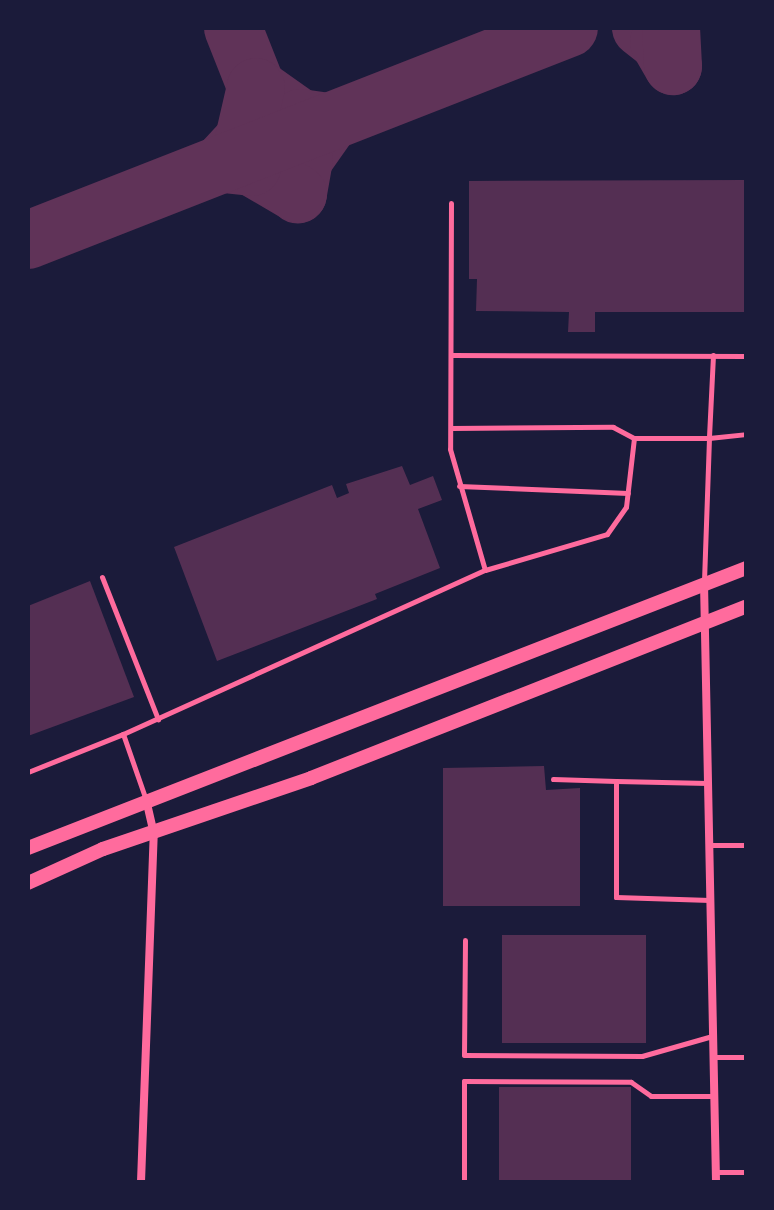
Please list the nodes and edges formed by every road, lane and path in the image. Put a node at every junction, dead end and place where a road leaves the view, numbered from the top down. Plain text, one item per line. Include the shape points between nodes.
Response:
1 (451, 203) dead end
2 (452, 355) junction
3 (713, 355) junction
4 (746, 356) edge
5 (451, 428) junction
6 (746, 434) edge
7 (634, 438) junction
8 (709, 438) junction
9 (459, 486) junction
10 (628, 493) junction
11 (746, 568) edge
12 (485, 570) junction
13 (102, 577) dead end
14 (704, 583) junction
15 (746, 607) edge
16 (706, 623) junction
17 (158, 719) junction
18 (123, 734) junction
19 (28, 772) edge
20 (553, 779) dead end
21 (616, 781) junction
22 (709, 783) junction
23 (146, 800) junction
24 (154, 834) junction
25 (710, 845) junction
26 (746, 845) edge
27 (28, 848) edge
28 (28, 883) edge
29 (711, 900) junction
30 (465, 940) dead end
31 (713, 1036) junction
32 (714, 1057) junction
33 (746, 1057) edge
34 (714, 1096) junction
35 (716, 1171) junction
36 (746, 1172) edge
37 (141, 1182) edge
38 (464, 1182) edge
39 (716, 1182) edge

1 - 2 lane
2 - 3 lane
2 - 5 lane
3 - 4 lane
3 - 8 lane
5 - 7 lane via 613,427
5 - 9 lane
6 - 8 lane
7 - 8 lane
7 - 10 lane
8 - 14 lane
9 - 10 lane
9 - 12 lane
10 - 12 lane via 626,507 607,534
11 - 14 main road
12 - 17 lane
13 - 17 lane
14 - 16 street
14 - 23 main road via 286,751
15 - 16 main road
16 - 22 street
16 - 24 main road
17 - 18 lane
18 - 19 lane
18 - 23 lane
20 - 21 lane
21 - 22 lane
21 - 29 lane via 616,897
22 - 25 street
23 - 24 street
23 - 27 main road
24 - 28 main road via 103,849
24 - 37 street
25 - 26 lane
25 - 29 street
29 - 31 street
30 - 31 lane via 464,1055 642,1056
31 - 32 street
32 - 33 lane
32 - 34 street
34 - 35 street
34 - 38 lane via 651,1096 631,1082 464,1081
35 - 36 lane
35 - 39 street

